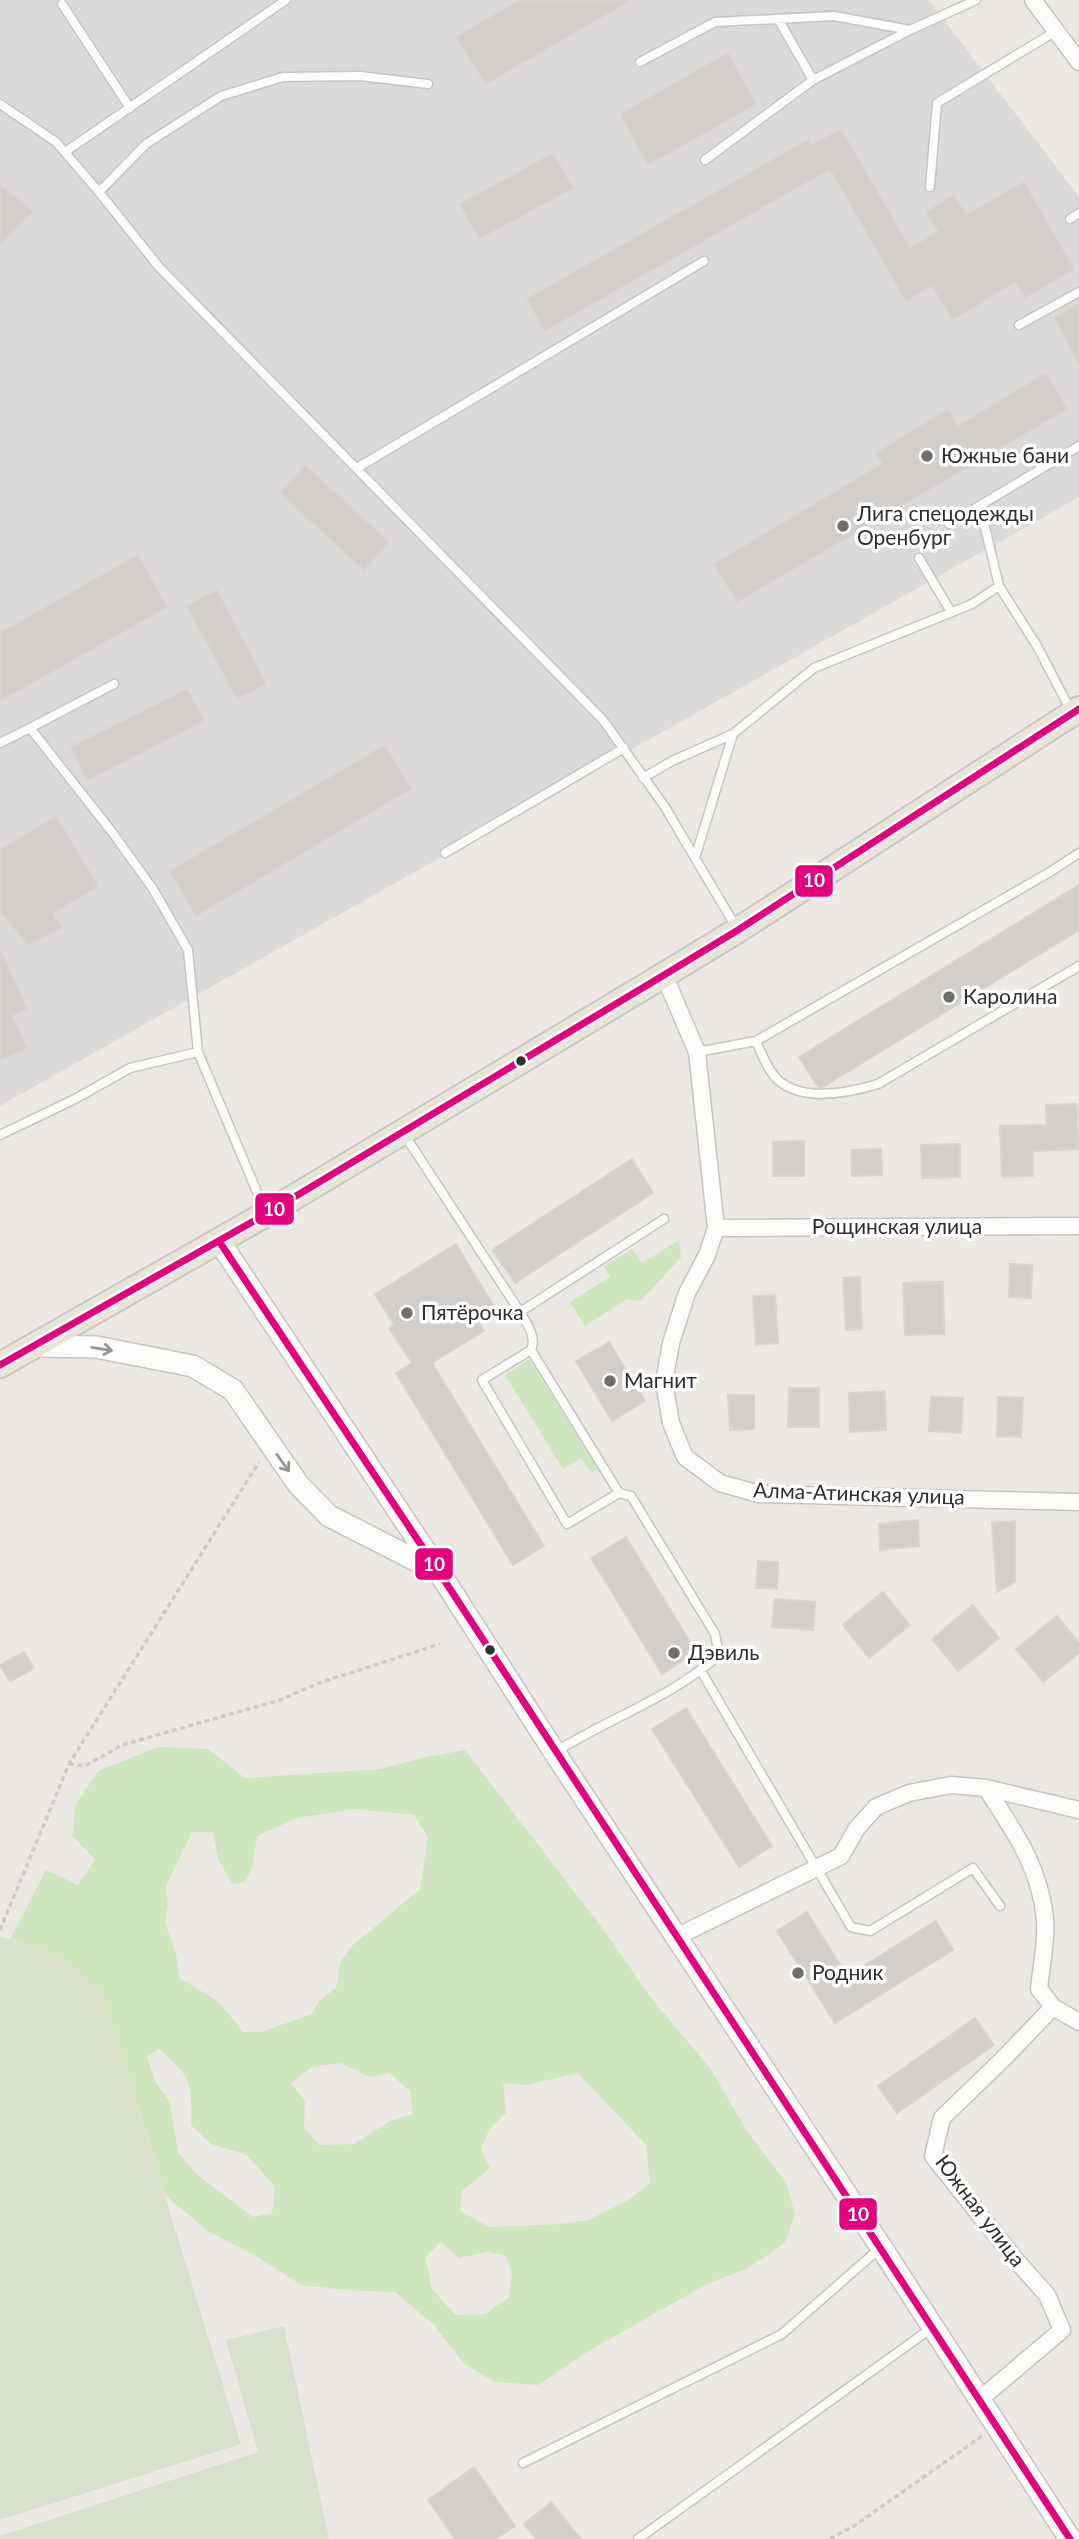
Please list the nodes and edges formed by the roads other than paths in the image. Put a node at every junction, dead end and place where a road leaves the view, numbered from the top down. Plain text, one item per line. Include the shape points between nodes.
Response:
1 (286, 0) edge
2 (976, 0) edge
3 (1033, 0) edge
4 (62, 4) dead end
5 (778, 19) junction
6 (910, 30) junction
7 (1056, 31) junction
8 (640, 62) dead end
9 (1079, 62) edge
10 (813, 80) junction
11 (428, 84) dead end
12 (0, 104) edge
13 (130, 108) junction
14 (65, 152) junction
15 (705, 160) dead end
16 (930, 187) dead end
17 (99, 192) junction
18 (1079, 212) edge
19 (1070, 219) dead end
20 (704, 261) dead end
21 (1079, 292) edge
22 (1019, 325) dead end
23 (1079, 446) edge
24 (357, 468) junction
25 (980, 506) junction
26 (949, 524) dead end
27 (919, 558) dead end
28 (999, 586) junction
29 (951, 612) junction
30 (114, 684) dead end
31 (1076, 711) edge
32 (30, 728) junction
33 (733, 734) junction
34 (0, 743) edge
35 (624, 748) junction
36 (643, 778) junction
37 (445, 853) dead end
38 (1079, 853) edge
39 (695, 858) junction
40 (738, 930) junction
41 (1079, 966) edge
42 (663, 975) junction
43 (756, 1041) junction
44 (198, 1052) junction
45 (697, 1052) junction
46 (403, 1132) junction
47 (0, 1135) edge
48 (266, 1214) junction
49 (664, 1219) dead end
50 (1079, 1226) edge
51 (716, 1228) junction
52 (219, 1241) junction
53 (520, 1312) junction
54 (34, 1346) junction
55 (531, 1350) junction
56 (0, 1365) edge
57 (619, 1493) junction
58 (1079, 1502) edge
59 (439, 1572) junction
60 (701, 1671) junction
61 (555, 1753) junction
62 (986, 1788) junction
63 (1079, 1810) edge
64 (816, 1869) junction
65 (1000, 1906) dead end
66 (676, 1937) junction
67 (1053, 2007) junction
68 (1079, 2022) edge
69 (881, 2247) junction
70 (933, 2328) junction
71 (979, 2400) junction
72 (523, 2463) dead end
73 (638, 2539) edge
74 (1070, 2539) edge

1 - 13 lane
2 - 6 lane
3 - 7 street
4 - 13 lane
5 - 6 lane via 834,16
5 - 8 lane via 715,22
5 - 10 lane
6 - 10 lane
7 - 9 street
7 - 16 lane via 937,103
10 - 15 lane
11 - 17 lane via 360,76 283,77 221,96 146,145
12 - 14 lane
13 - 14 lane
14 - 17 lane
17 - 24 lane via 159,267
18 - 19 lane
20 - 24 lane
21 - 22 lane
23 - 25 lane
24 - 35 lane via 593,710
25 - 26 lane
25 - 28 lane
27 - 29 lane
28 - 29 lane
28 - 31 lane
29 - 33 lane via 814,668
30 - 32 lane
31 - 40 main road
32 - 34 lane
32 - 44 lane via 153,889 188,950
33 - 36 lane
33 - 39 lane
35 - 36 lane
35 - 37 lane
36 - 39 lane
38 - 43 lane
39 - 40 lane
40 - 42 main road
41 - 43 lane via 877,1084 842,1094 794,1091 777,1079
42 - 45 street
42 - 46 main road
43 - 45 lane
44 - 47 lane via 130,1068
44 - 48 lane
45 - 51 street
46 - 48 main road
46 - 53 lane
48 - 52 main road
49 - 53 lane
50 - 51 street, Рощинская улица
51 - 58 street, Алма-Атинская улица via 687,1293 664,1382 671,1423 685,1457 720,1483 759,1494
52 - 54 main road
52 - 59 street
53 - 55 lane via 533,1336
54 - 56 main road
54 -> 59 street via 96,1347 193,1366 233,1390 298,1484 329,1516
55 - 57 lane
55 - 57 lane via 482,1380 566,1524
57 - 60 lane via 631,1496 715,1634 719,1655
59 - 61 street
60 - 61 lane
60 - 64 lane
61 - 66 street
62 - 63 street
62 - 64 street via 951,1785 909,1793 876,1807 841,1857
62 - 67 street via 1037,1874 1045,1921 1039,1989
64 - 65 lane via 851,1927 870,1931 973,1868
64 - 66 street
66 - 69 street
67 - 68 street
67 - 71 street, Южная улица via 942,2118 933,2155 1047,2295 1062,2329
69 - 70 street
69 - 72 lane via 782,2334
70 - 71 street
70 - 73 lane
71 - 74 street

